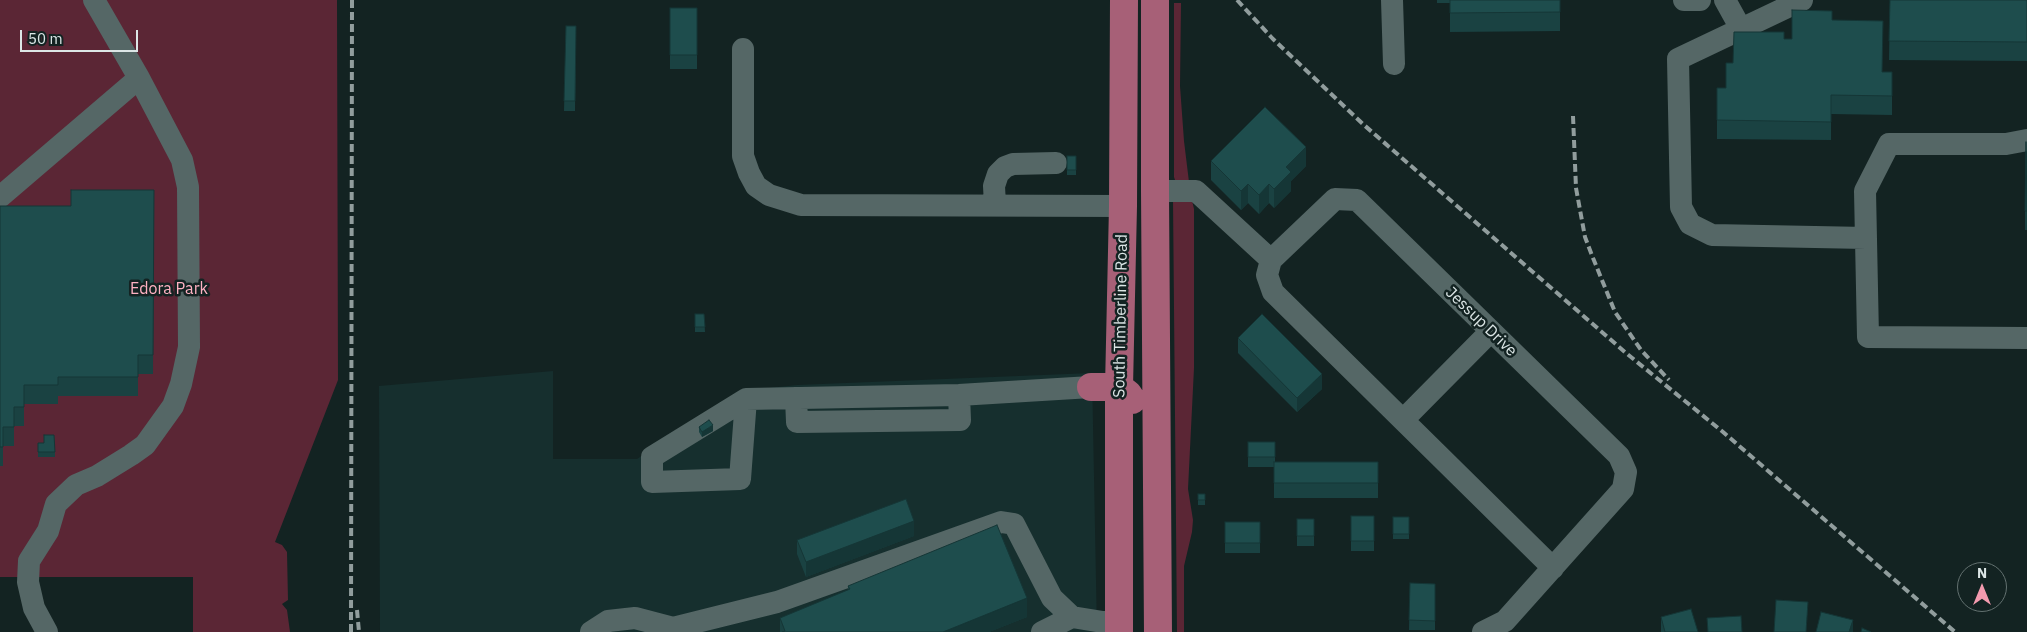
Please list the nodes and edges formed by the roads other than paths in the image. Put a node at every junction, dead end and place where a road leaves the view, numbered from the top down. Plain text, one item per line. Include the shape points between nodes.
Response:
1 (94, 0) edge
2 (1124, 0) edge
3 (1156, 0) edge
4 (1392, 0) edge
5 (1684, 0) edge
6 (1700, 0) edge
7 (1725, 0) edge
8 (1802, 0) edge
9 (1741, 29) junction
10 (743, 49) dead end
11 (1394, 64) dead end
12 (139, 78) junction
13 (2027, 140) edge
14 (1056, 163) dead end
15 (1155, 191) junction
16 (0, 197) edge
17 (994, 205) junction
18 (1123, 206) junction
19 (1866, 238) junction
20 (1271, 260) junction
21 (1491, 331) junction
22 (2027, 338) edge
23 (1091, 387) joint
24 (1119, 387) junction
25 (746, 398) junction
26 (1403, 420) junction
27 (1553, 568) junction
28 (1072, 617) junction
29 (1120, 623) edge
30 (47, 632) edge
31 (591, 632) edge
32 (1042, 632) edge
33 (1154, 632) edge
34 (1158, 632) edge
35 (1483, 632) edge

1 - 12 street
2 - 18 main road, South Timberline Road
3 - 15 main road, South Timberline Road
4 - 11 street
5 - 6 street
7 - 9 street
8 - 9 street
9 - 19 street via 1678,59 1681,207 1690,224 1712,235
10 - 17 street via 743,156 756,186 769,195 801,205
12 - 16 street
12 - 30 street via 182,160 188,187 190,347 173,406 145,445 97,476 76,485 56,504 48,531 30,560 28,582 34,608
13 - 19 street via 2006,144 1889,144 1865,191
14 - 17 street via 1005,167 998,174 994,186
15 - 20 street via 1196,191
15 - 34 main road, South Timberline Road
17 - 18 street
18 - 24 main road, South Timberline Road
19 - 22 street via 1868,337
20 - 21 street, Jessup Drive via 1335,199 1357,200
20 - 26 street via 1266,275 1273,292
21 - 26 street
21 - 27 street, Jessup Drive via 1618,456 1626,472 1622,490
23 - 24 main road
23 - 25 street via 959,395
24 - 29 main road, South Timberline Road
24 - 33 main road via 1128,394 1135,408 1140,464 1141,549
25 - 25 street via 652,457 652,482 740,479
26 - 27 street
27 - 35 street, Jessup Drive via 1505,620
28 - 29 street
28 - 31 street via 1052,598 1014,524 1001,522 777,602 672,628 635,618 608,621
28 - 32 street

